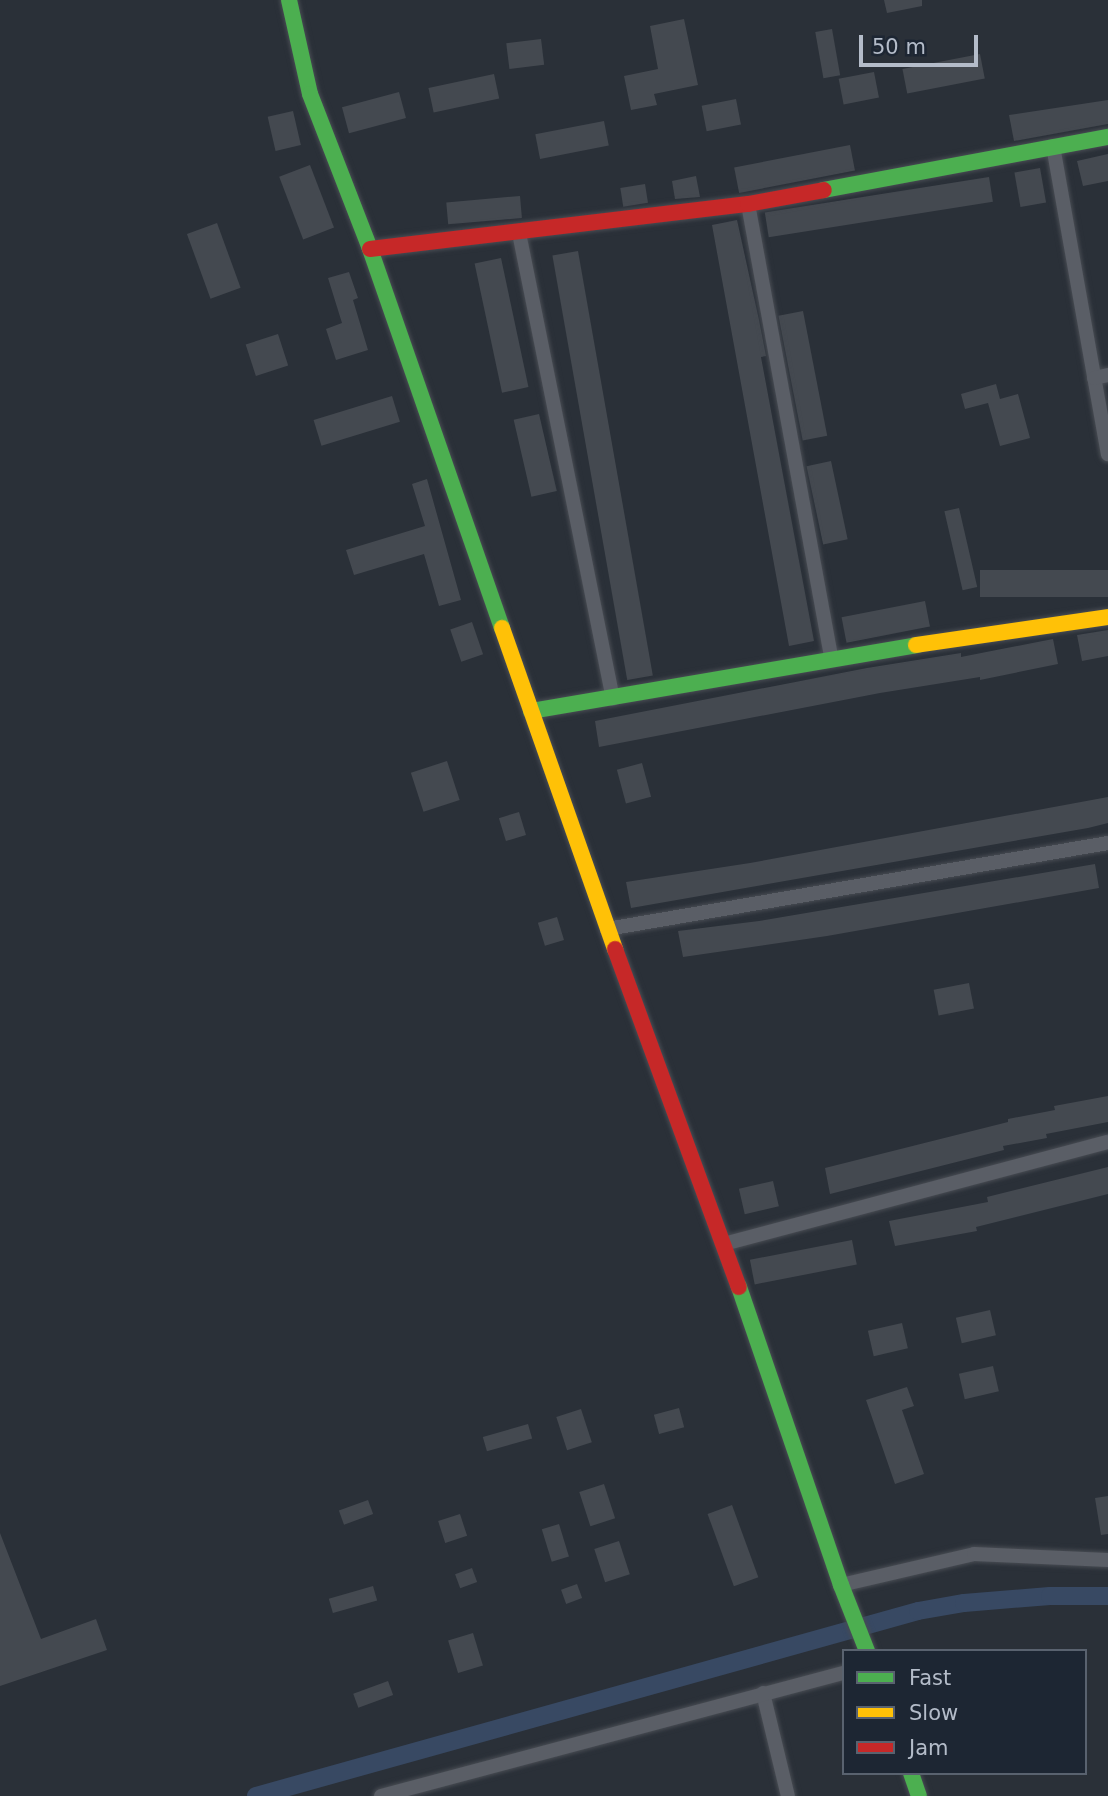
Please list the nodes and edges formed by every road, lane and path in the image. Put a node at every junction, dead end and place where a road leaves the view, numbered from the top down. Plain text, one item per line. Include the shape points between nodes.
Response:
1 (289, 0) edge
2 (1108, 137) edge
3 (1053, 146) junction
4 (748, 204) junction
5 (519, 233) junction
6 (370, 249) junction
7 (1101, 376) edge
8 (1108, 454) edge
9 (1108, 617) edge
10 (831, 658) junction
11 (613, 699) junction
12 (531, 711) junction
13 (1108, 843) edge
14 (607, 929) junction
15 (1108, 1142) edge
16 (724, 1244) junction
17 (1108, 1560) edge
18 (844, 1592) junction
19 (867, 1648) edge
20 (842, 1673) edge
21 (763, 1693) junction
22 (912, 1775) edge
23 (381, 1796) edge
24 (788, 1796) edge
25 (919, 1796) edge

1 - 6 street via 310,94
2 - 3 street
3 - 4 street
3 - 7 street
4 - 5 street
4 - 10 street
5 - 6 street
5 - 11 street
6 - 12 street
7 - 8 street
9 - 10 street
10 - 11 street
11 - 12 street
12 - 14 street
13 - 14 street
14 - 16 street
15 - 16 street
16 - 18 street
17 - 18 street via 974,1554
18 - 19 street
20 - 21 street
21 - 23 street
21 - 24 street
22 - 25 street

